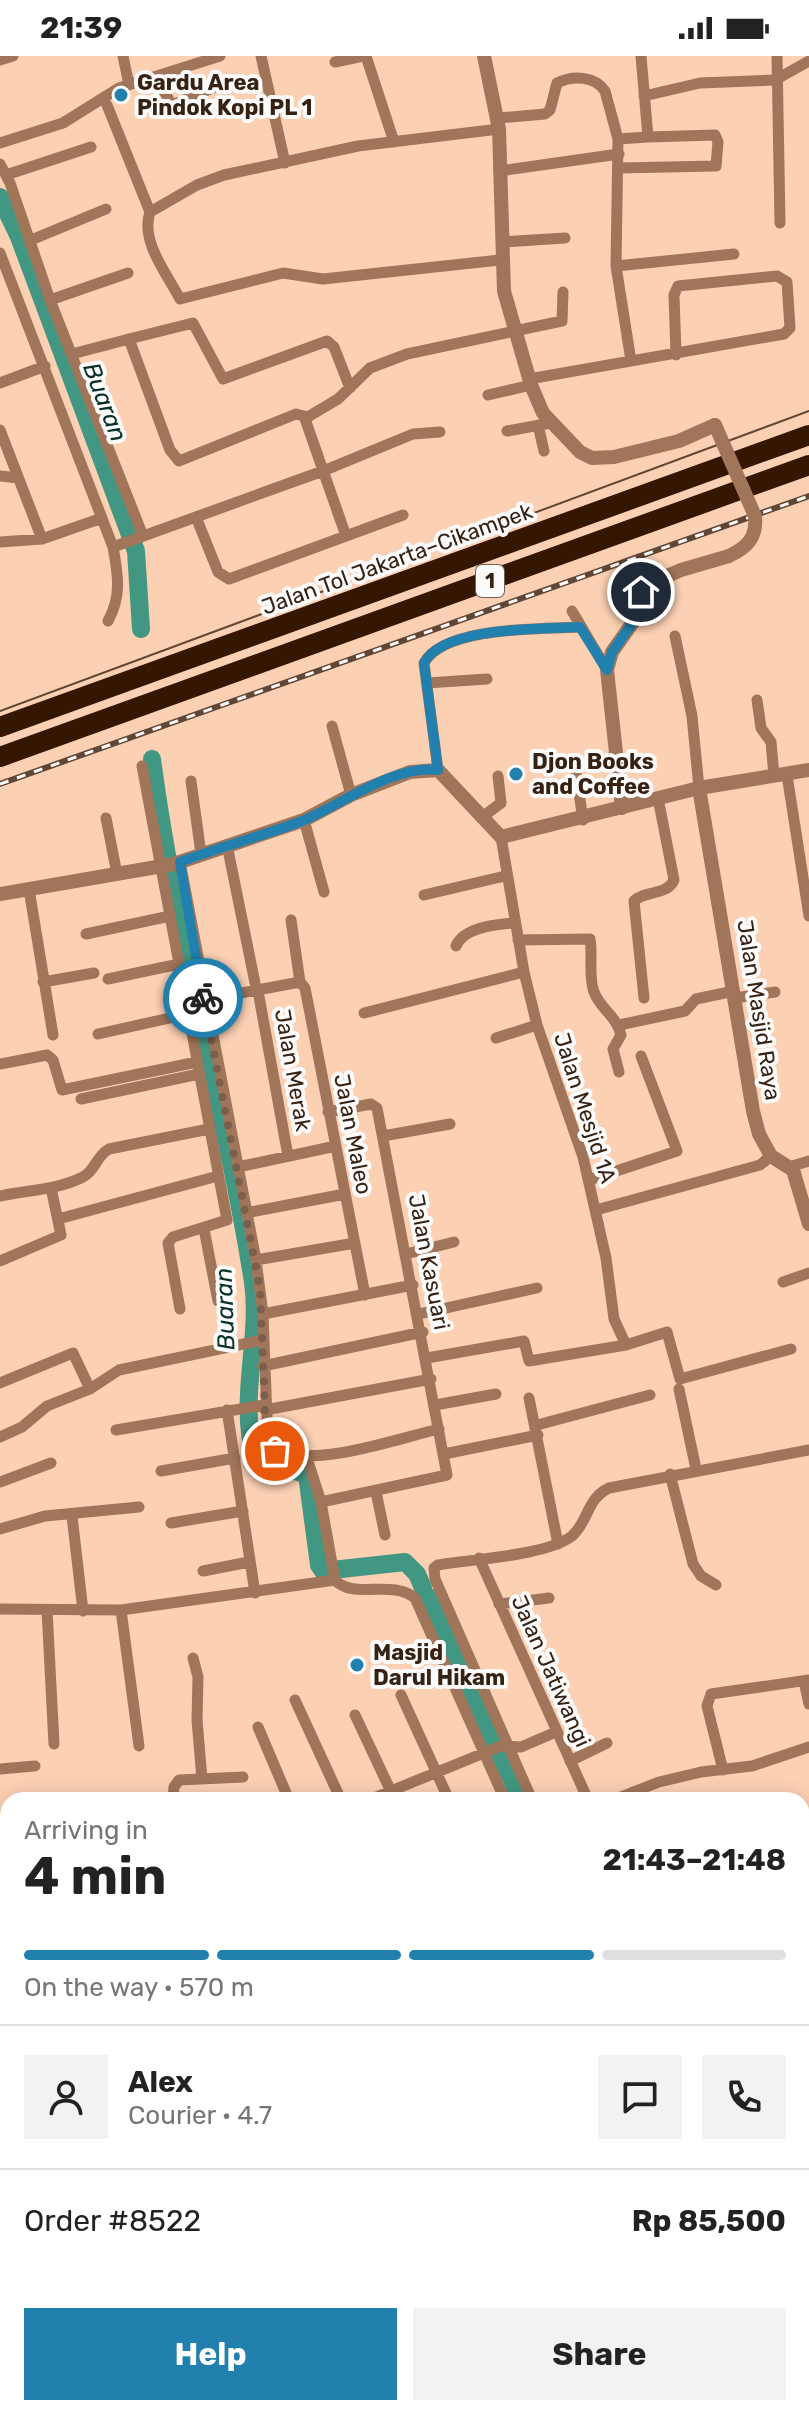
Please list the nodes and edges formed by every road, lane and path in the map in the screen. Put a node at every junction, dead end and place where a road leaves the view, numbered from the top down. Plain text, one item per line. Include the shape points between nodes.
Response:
1 (13, 56) edge
2 (123, 56) edge
3 (220, 56) edge
4 (261, 56) edge
5 (364, 56) edge
6 (484, 56) edge
7 (641, 56) edge
8 (777, 56) edge
9 (0, 60) edge
10 (809, 61) edge
11 (335, 62) dead end
12 (156, 78) junction
13 (775, 80) junction
14 (129, 85) junction
15 (220, 85) dead end
16 (644, 96) junction
17 (107, 105) dead end
18 (498, 124) junction
19 (648, 137) junction
20 (618, 139) junction
21 (394, 142) junction
22 (0, 143) edge
23 (91, 147) dead end
24 (619, 154) junction
25 (285, 163) junction
26 (619, 168) junction
27 (499, 171) junction
28 (5, 177) edge
29 (106, 209) dead end
30 (150, 212) junction
31 (780, 223) dead end
32 (565, 238) dead end
33 (31, 240) junction
34 (502, 242) junction
35 (0, 253) edge
36 (734, 254) dead end
37 (500, 260) junction
38 (616, 266) junction
39 (128, 273) dead end
40 (563, 292) dead end
41 (50, 300) junction
42 (515, 329) junction
43 (129, 339) junction
44 (72, 354) junction
45 (676, 355) junction
46 (631, 361) junction
47 (45, 366) junction
48 (530, 382) junction
49 (0, 383) edge
50 (350, 388) junction
51 (488, 395) dead end
52 (306, 418) junction
53 (544, 424) junction
54 (0, 430) edge
55 (507, 431) dead end
56 (440, 432) dead end
57 (809, 435) edge
58 (544, 451) dead end
59 (809, 465) edge
60 (323, 471) junction
61 (0, 476) edge
62 (18, 478) junction
63 (403, 515) dead end
64 (196, 517) junction
65 (102, 518) junction
66 (140, 536) junction
67 (346, 536) junction
68 (42, 539) junction
69 (0, 542) edge
70 (116, 546) junction
71 (572, 611) dead end
72 (108, 621) dead end
73 (580, 627) junction
74 (675, 636) dead end
75 (607, 670) junction
76 (487, 679) dead end
77 (427, 683) junction
78 (757, 700) dead end
79 (332, 726) dead end
80 (0, 727) edge
81 (0, 757) edge
82 (142, 766) dead end
83 (438, 770) junction
84 (809, 770) edge
85 (576, 772) dead end
86 (781, 775) junction
87 (498, 776) dead end
88 (191, 781) dead end
89 (699, 788) junction
90 (351, 795) junction
91 (658, 798) junction
92 (622, 808) junction
93 (106, 818) dead end
94 (481, 818) junction
95 (304, 820) junction
96 (583, 820) junction
97 (501, 837) junction
98 (227, 845) junction
99 (201, 854) junction
100 (804, 855) edge
101 (169, 865) junction
102 (117, 874) junction
103 (505, 876) junction
104 (29, 889) junction
105 (324, 892) dead end
106 (0, 894) edge
107 (424, 895) dead end
108 (809, 912) edge
109 (170, 916) junction
110 (291, 920) dead end
111 (513, 923) junction
112 (86, 934) dead end
113 (518, 940) junction
114 (456, 946) dead end
115 (179, 964) junction
116 (524, 972) junction
117 (94, 973) dead end
118 (108, 979) dead end
119 (43, 982) junction
120 (300, 982) junction
121 (256, 987) junction
122 (775, 992) dead end
123 (735, 995) junction
124 (644, 998) dead end
125 (204, 1000) junction
126 (364, 1013) dead end
127 (188, 1014) junction
128 (537, 1025) junction
129 (619, 1025) junction
130 (98, 1034) dead end
131 (53, 1035) dead end
132 (496, 1038) dead end
133 (204, 1040) junction
134 (641, 1056) dead end
135 (0, 1064) edge
136 (198, 1068) junction
137 (619, 1072) dead end
138 (81, 1099) dead end
139 (328, 1112) junction
140 (450, 1124) dead end
141 (209, 1129) junction
142 (383, 1136) junction
143 (336, 1146) junction
144 (288, 1156) junction
145 (771, 1156) junction
146 (809, 1161) edge
147 (238, 1167) junction
148 (789, 1167) junction
149 (218, 1176) junction
150 (589, 1180) junction
151 (51, 1188) junction
152 (345, 1194) junction
153 (0, 1196) edge
154 (596, 1210) junction
155 (246, 1213) junction
156 (58, 1219) junction
157 (809, 1224) edge
158 (204, 1229) junction
159 (454, 1242) dead end
160 (355, 1243) junction
161 (406, 1254) junction
162 (256, 1260) junction
163 (0, 1261) edge
164 (809, 1273) edge
165 (783, 1282) dead end
166 (413, 1285) junction
167 (537, 1288) dead end
168 (365, 1295) junction
169 (218, 1301) dead end
170 (180, 1309) dead end
171 (263, 1314) junction
172 (419, 1314) junction
173 (423, 1332) junction
174 (256, 1342) junction
175 (626, 1345) junction
176 (791, 1349) dead end
177 (427, 1358) junction
178 (263, 1366) junction
179 (431, 1379) junction
180 (0, 1383) edge
181 (90, 1389) junction
182 (679, 1389) dead end
183 (496, 1394) dead end
184 (650, 1395) dead end
185 (529, 1398) dead end
186 (435, 1405) junction
187 (256, 1408) junction
188 (227, 1410) junction
189 (439, 1429) junction
190 (116, 1430) dead end
191 (538, 1430) junction
192 (0, 1437) edge
193 (809, 1450) edge
194 (444, 1454) junction
195 (235, 1458) junction
196 (307, 1458) junction
197 (51, 1463) dead end
198 (696, 1469) junction
199 (161, 1471) dead end
200 (670, 1474) junction
201 (0, 1482) edge
202 (376, 1492) junction
203 (321, 1502) junction
204 (139, 1507) dead end
205 (243, 1511) junction
206 (69, 1516) junction
207 (171, 1523) dead end
208 (0, 1529) edge
209 (385, 1535) dead end
210 (558, 1544) junction
211 (479, 1558) junction
212 (249, 1562) junction
213 (203, 1571) dead end
214 (333, 1572) junction
215 (716, 1585) dead end
216 (255, 1593) junction
217 (549, 1598) dead end
218 (499, 1604) junction
219 (0, 1609) edge
220 (47, 1610) junction
221 (121, 1610) junction
222 (83, 1611) junction
223 (193, 1658) dead end
224 (807, 1681) edge
225 (401, 1695) dead end
226 (295, 1700) dead end
227 (809, 1704) edge
228 (355, 1715) dead end
229 (258, 1727) dead end
230 (556, 1732) junction
231 (607, 1743) dead end
232 (54, 1744) dead end
233 (139, 1746) dead end
234 (809, 1747) edge
235 (497, 1749) junction
236 (570, 1761) junction
237 (35, 1766) dead end
238 (0, 1769) edge
239 (723, 1770) junction
240 (436, 1772) junction
241 (243, 1777) dead end
242 (202, 1779) junction
243 (174, 1792) edge
244 (286, 1792) edge
245 (337, 1792) edge
246 (391, 1792) edge
247 (398, 1792) edge
248 (445, 1792) edge
249 (504, 1792) edge
250 (527, 1792) edge
251 (584, 1792) edge
252 (633, 1792) edge

1 - 9 street
2 - 14 street
3 - 12 street
4 - 25 street
5 - 11 street
5 - 21 street
6 - 18 street
7 - 16 street
8 - 13 street
10 - 13 street
12 - 14 street
12 - 15 street via 172,105
13 - 16 street via 700,83
13 - 31 street
14 - 22 street via 63,123
16 - 19 street
17 - 30 street
18 - 20 street via 545,114 557,83 588,79 605,91
18 - 21 street
18 - 27 street
19 - 20 street
19 - 26 street via 715,135 716,166
20 - 24 street
21 - 25 street
23 - 28 street
24 - 26 street
24 - 27 street
25 - 30 street via 211,178
26 - 38 street
27 - 34 street
28 - 33 street
29 - 33 street
30 - 37 street via 148,233 180,299 283,273 323,279
32 - 34 street
33 - 41 street
34 - 37 street
35 - 47 street
36 - 38 street
37 - 42 street
38 - 46 street
39 - 41 street
40 - 42 street via 562,321
41 - 44 street
42 - 48 street
42 - 50 street via 407,354 370,368
43 - 44 street
43 - 50 street via 193,323 223,379 327,341 333,343
43 - 52 street via 170,450 179,461 296,414
44 - 66 street
45 - 45 street via 784,334 790,328 787,282 777,276 678,286
45 - 46 street
46 - 48 street
47 - 49 street
47 - 65 street
48 - 51 street
48 - 53 street
50 - 52 street
52 - 60 street
53 - 55 street
53 - 58 street
53 - 75 street, bridge via 580,452 602,458 679,441 715,425 755,516 756,530 743,549 681,570 641,592 636,618 612,652
54 - 62 street
56 - 60 street via 413,434
57 - 80 highway, Jalan Tol Jakarta–Cikampek / 1
59 - 81 highway, 1
60 - 64 street
60 - 67 street
61 - 62 street
62 - 68 street
63 - 67 street
64 - 66 street
64 - 67 street via 218,572 229,579
65 - 68 street
65 - 70 street
66 - 70 street
68 - 69 street
70 - 72 street via 118,596
71 - 73 street
73 - 75 street
73 - 77 street via 482,634 441,647 424,663
74 - 89 street via 692,716
75 - 92 street
76 - 77 street
77 - 83 street
78 - 86 street via 761,728
79 - 90 street
82 - 101 street
83 - 90 street via 410,772
83 - 94 street
84 - 86 street
85 - 96 street
86 - 89 street
86 - 100 street
87 - 94 street via 501,803
88 - 99 street
89 - 91 street
89 - 123 street, Jalan Masjid Raya
90 - 95 street
91 - 92 street
91 - 124 street via 674,880 667,889 634,901
92 - 96 street
93 - 102 street
94 - 97 street
95 - 98 street
95 - 105 street
96 - 97 street
97 - 103 street, Jalan Mesjid 1A
98 - 99 street
98 - 121 street, Jalan Merak
99 - 101 street
100 - 108 street
101 - 102 street
101 - 109 street
101 - 125 street
102 - 104 street
103 - 107 street
103 - 111 street, Jalan Mesjid 1A
104 - 106 street
104 - 119 street
109 - 112 street
109 - 115 street
110 - 120 street, Jalan Maleo
111 - 113 street, Jalan Mesjid 1A
111 - 114 street via 468,933
113 - 116 street, Jalan Mesjid 1A
113 - 129 street via 590,939 592,987 598,1003
115 - 118 street
115 - 127 street
116 - 126 street
116 - 128 street, Jalan Mesjid 1A
117 - 119 street
119 - 131 street
120 - 121 street
120 - 139 street, Jalan Maleo
121 - 125 street
121 - 144 street, Jalan Merak
122 - 123 street
123 - 129 street via 696,999 685,1011
123 - 145 street, Jalan Masjid Raya via 753,1111
125 - 133 street
127 - 130 street
127 - 133 street
128 - 132 street
128 - 150 street, Jalan Mesjid 1A
129 - 137 street via 621,1040 613,1049
133 - 136 street
133 - 147 street
134 - 150 street via 677,1151
135 - 136 street via 47,1055 62,1090
136 - 138 street
136 - 141 street
139 - 142 street, Jalan Kasuari via 374,1105
139 - 143 street, Jalan Maleo
140 - 142 street
141 - 149 street
141 - 151 street via 109,1149 84,1177
142 - 161 street, Jalan Kasuari
143 - 144 street
143 - 152 street, Jalan Maleo
144 - 147 street
145 - 148 street
145 - 154 street, Jalan Mesjid 1A via 760,1165
146 - 148 street
147 - 155 street
148 - 157 street
149 - 156 street
149 - 158 street via 227,1220
150 - 154 street, Jalan Mesjid 1A
151 - 153 street
151 - 156 street
152 - 155 street
152 - 160 street, Jalan Maleo
154 - 175 street via 614,1319
155 - 162 street
156 - 163 street via 58,1238
158 - 169 street
158 - 170 street via 168,1243
159 - 161 street
160 - 162 street
160 - 168 street, Jalan Maleo
161 - 166 street, Jalan Kasuari
162 - 171 street
164 - 165 street
166 - 168 street
166 - 172 street, Jalan Kasuari
167 - 172 street
168 - 171 street
171 - 174 street
172 - 173 street, Jalan Kasuari
173 - 177 street, Jalan Kasuari
173 - 178 street
174 - 178 street
174 - 181 street via 132,1365
175 - 176 street via 667,1332 680,1379
175 - 177 street via 529,1361 524,1341
177 - 179 street, Jalan Kasuari
178 - 187 street
179 - 186 street, Jalan Kasuari
179 - 187 street
180 - 181 street via 73,1353
181 - 192 street via 47,1406
182 - 198 street
183 - 186 street
184 - 191 street
185 - 191 street
186 - 189 street, Jalan Kasuari
187 - 188 street
187 - 196 street via 268,1444
188 - 190 street
188 - 195 street
189 - 194 street, Jalan Kasuari
189 - 196 street
191 - 194 street
191 - 210 street
193 - 198 street
194 - 202 street, Jalan Kasuari via 447,1475
195 - 199 street
195 - 205 street
196 - 203 street
197 - 201 street
198 - 200 street
200 - 210 street via 598,1493 575,1532
200 - 215 street via 693,1564
202 - 203 street
202 - 209 street
203 - 214 street
204 - 206 street
205 - 207 street
205 - 212 street
206 - 208 street via 45,1516
206 - 222 street
210 - 211 street
211 - 218 street, Jalan Jatiwangi
211 - 235 street via 438,1565 434,1574
212 - 213 street
212 - 216 street
214 - 216 street
214 - 235 street via 343,1587 398,1588 415,1598
216 - 221 street
217 - 218 street
218 - 230 street, Jalan Jatiwangi
219 - 220 street
220 - 222 street
220 - 232 street
221 - 222 street
221 - 233 street
223 - 242 street
224 - 227 street
224 - 239 street via 711,1694 707,1706
225 - 240 street
226 - 245 street
228 - 246 street
229 - 244 street
230 - 235 street via 521,1747
230 - 236 street, Jalan Jatiwangi
231 - 236 street
234 - 239 street
235 - 240 street
235 - 249 street
235 - 250 street
236 - 251 street, Jalan Jatiwangi
237 - 238 street
239 - 252 street
240 - 247 street
240 - 248 street
241 - 242 street
242 - 243 street via 175,1782

